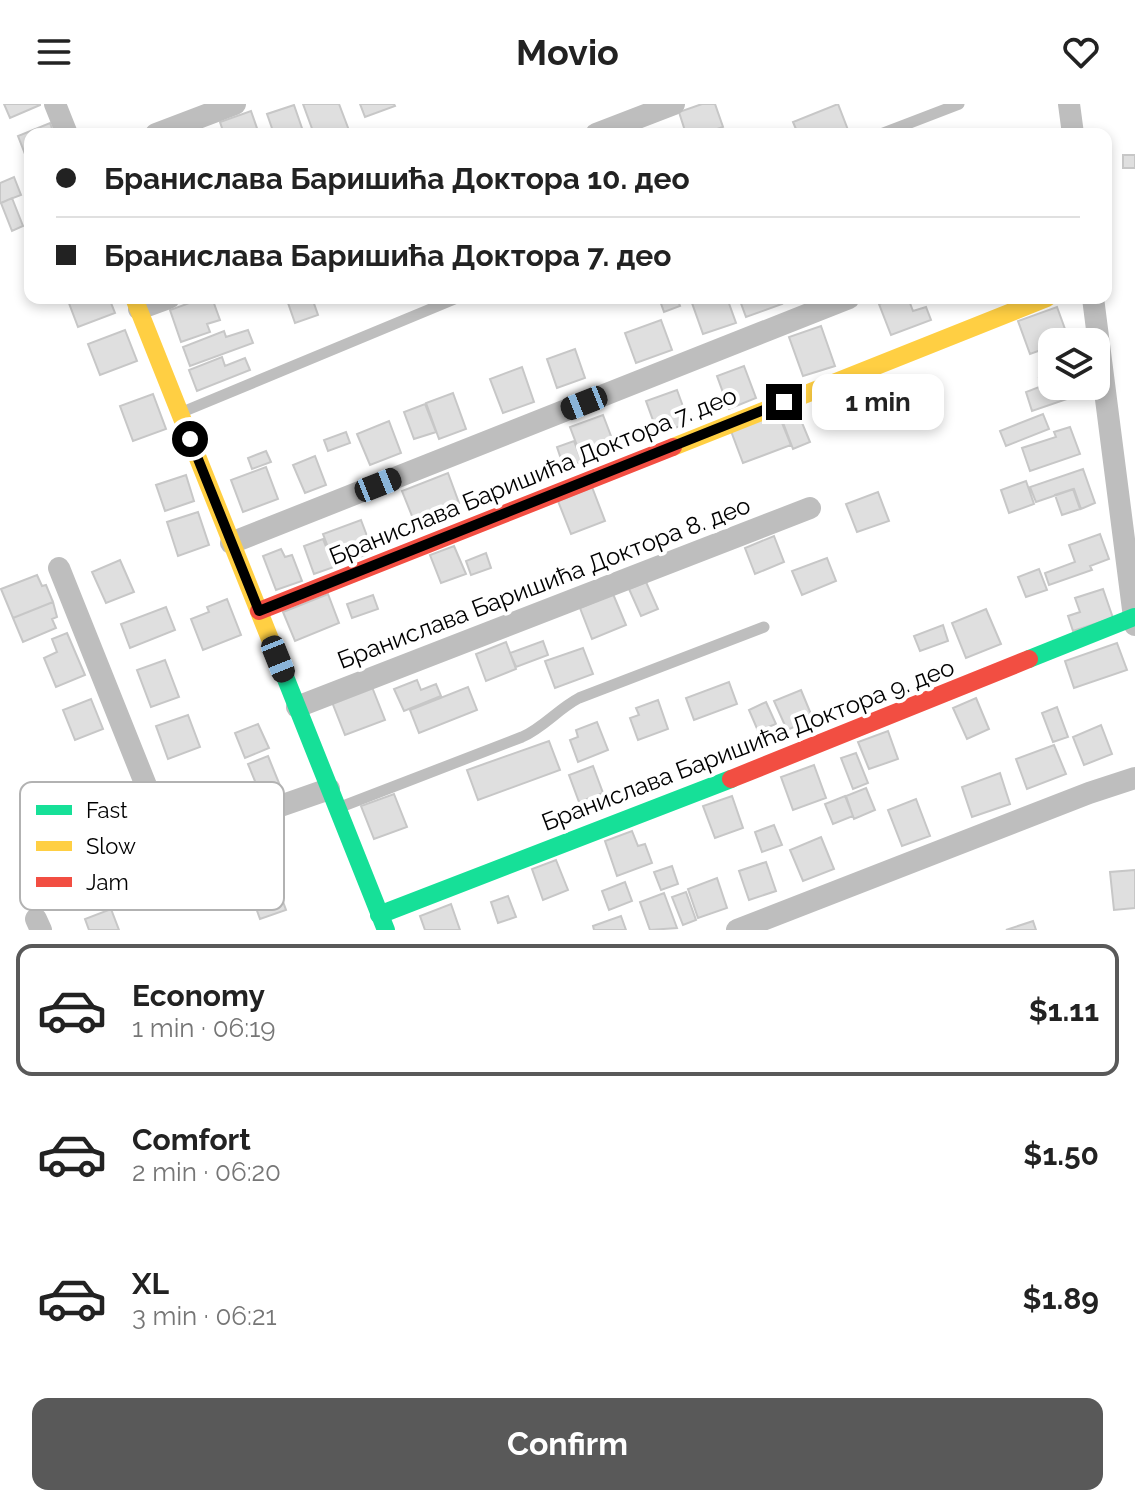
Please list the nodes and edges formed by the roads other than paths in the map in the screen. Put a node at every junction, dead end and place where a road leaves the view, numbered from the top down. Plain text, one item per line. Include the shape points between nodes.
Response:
1 (55, 104) edge
2 (235, 104) edge
3 (674, 104) edge
4 (959, 104) edge
5 (1069, 104) edge
6 (65, 128) edge
7 (172, 128) edge
8 (612, 128) edge
9 (897, 128) edge
10 (1072, 128) edge
11 (137, 304) edge
12 (443, 304) edge
13 (834, 304) edge
14 (1032, 304) edge
15 (1094, 304) edge
16 (180, 413) junction
17 (810, 508) dead end
18 (231, 543) junction
19 (59, 568) dead end
20 (259, 611) junction
21 (1134, 617) edge
22 (1135, 625) edge
23 (764, 627) dead end
24 (297, 707) junction
25 (1135, 778) edge
26 (145, 782) edge
27 (333, 798) junction
28 (284, 811) edge
29 (382, 922) edge
30 (737, 930) edge

1 - 6 street
2 - 7 street
3 - 8 street
4 - 9 lane
5 - 10 street
11 - 16 street
12 - 16 lane
13 - 18 street
14 - 20 street, Бранислава Баришића Доктора 7. део
15 - 21 street
16 - 18 street
17 - 24 street, Бранислава Баришића Доктора 8. део
18 - 20 street
19 - 26 street
20 - 24 street
21 - 22 street
21 - 29 street, Бранислава Баришића Доктора 9. део
23 - 27 lane via 579,698 533,733
24 - 27 street
25 - 30 street
27 - 28 street
27 - 29 street

